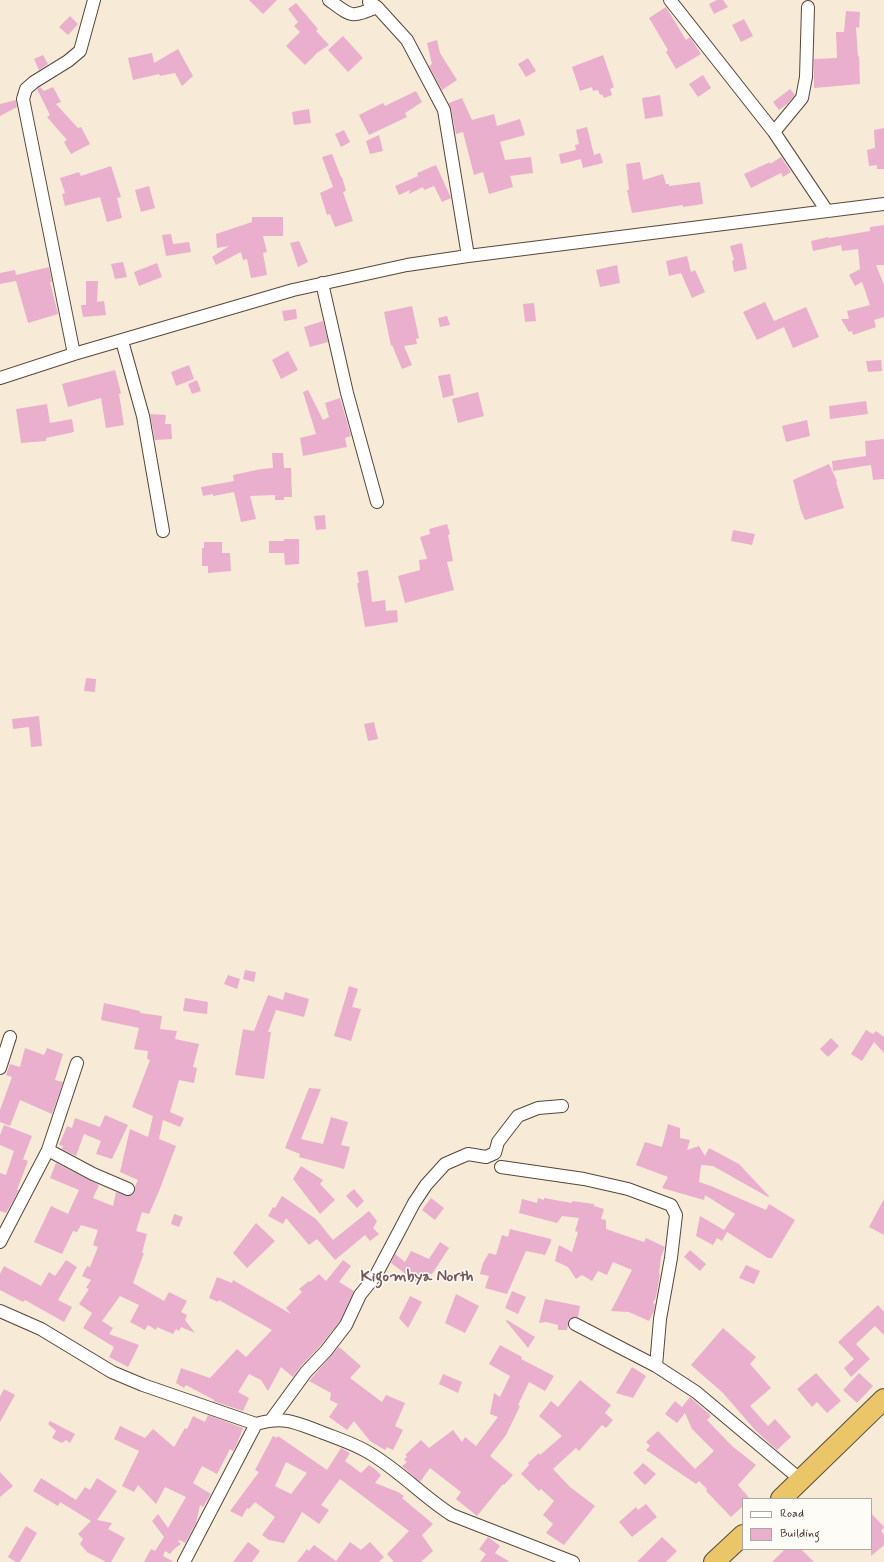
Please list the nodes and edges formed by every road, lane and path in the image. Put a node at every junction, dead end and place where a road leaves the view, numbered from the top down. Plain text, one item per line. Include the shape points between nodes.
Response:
1 (94, 0) edge
2 (329, 0) edge
3 (670, 0) edge
4 (374, 3) edge
5 (808, 7) dead end
6 (774, 132) junction
7 (884, 204) edge
8 (827, 211) junction
9 (468, 256) junction
10 (322, 283) junction
11 (122, 341) junction
12 (74, 354) junction
13 (0, 378) edge
14 (377, 502) dead end
15 (163, 531) dead end
16 (10, 1037) dead end
17 (77, 1063) dead end
18 (0, 1068) edge
19 (562, 1106) dead end
20 (48, 1150) junction
21 (501, 1167) dead end
22 (128, 1189) dead end
23 (0, 1242) edge
24 (0, 1311) edge
25 (575, 1324) dead end
26 (656, 1366) junction
27 (884, 1399) edge
28 (272, 1420) junction
29 (256, 1424) junction
30 (801, 1480) junction
31 (782, 1498) edge
32 (742, 1536) edge
33 (184, 1562) edge
34 (573, 1562) edge
35 (714, 1562) edge

1 - 12 street via 80,51 34,82 26,89 24,99
2 - 4 street via 352,15 359,15
3 - 6 street
4 - 9 street via 406,40 444,110
5 - 6 street via 806,77 802,98
6 - 8 street
7 - 8 street
8 - 9 street
9 - 10 street via 407,265
10 - 11 street
10 - 14 street via 347,393
11 - 12 street
11 - 15 street via 143,416
12 - 13 street
16 - 18 street
17 - 20 street
19 - 28 street via 538,1108 518,1116 498,1142 495,1153 486,1157 468,1154 445,1164 414,1203 376,1275 360,1295 346,1325 306,1372
20 - 22 street
20 - 23 street
21 - 26 street via 599,1182 628,1189 671,1205 676,1215 660,1319
24 - 29 street via 40,1329 112,1372
25 - 26 street
26 - 30 street via 716,1407
27 - 30 highway
28 - 29 street
28 - 34 street via 294,1422 366,1451 452,1515
29 - 33 street
30 - 31 highway
32 - 35 highway

